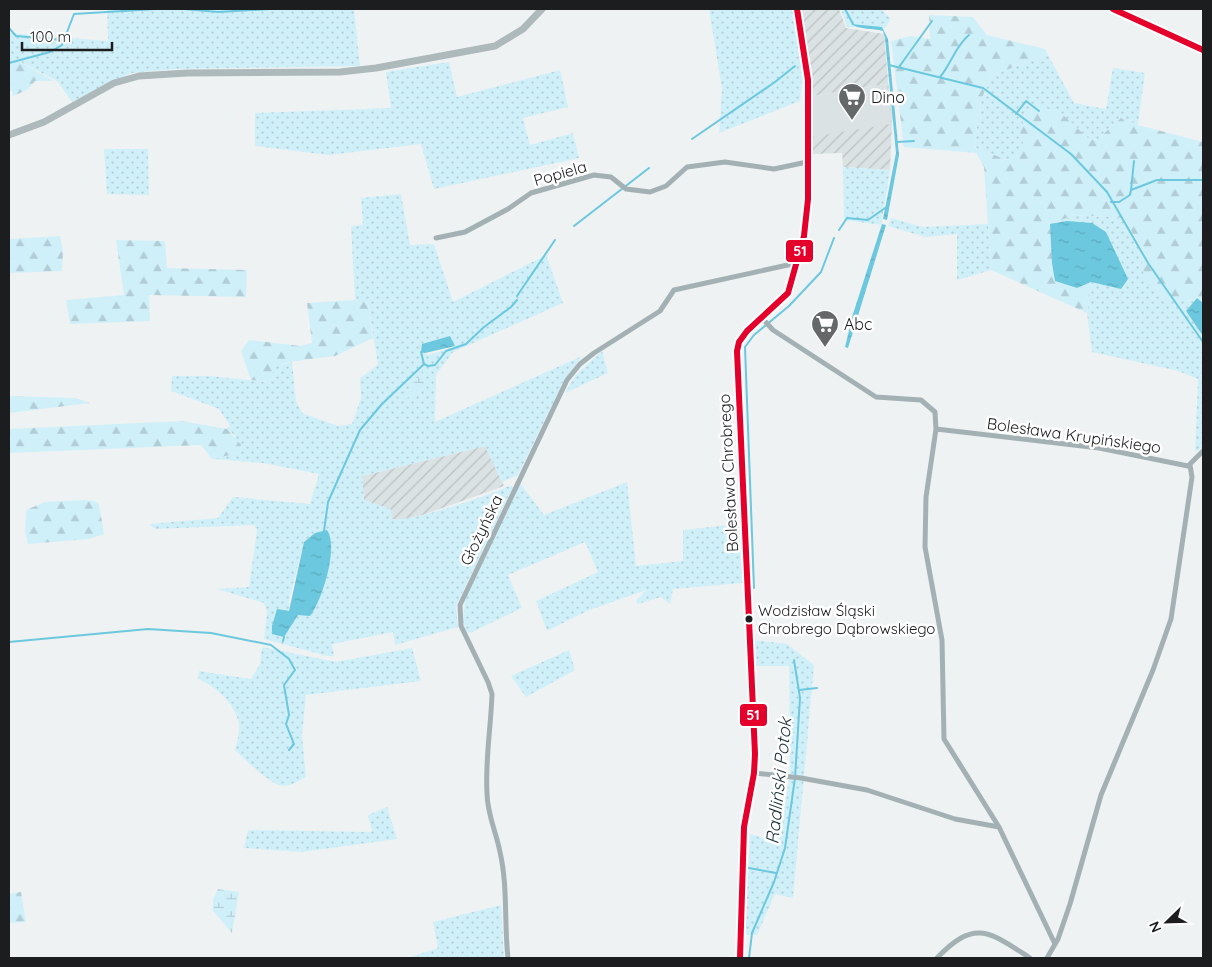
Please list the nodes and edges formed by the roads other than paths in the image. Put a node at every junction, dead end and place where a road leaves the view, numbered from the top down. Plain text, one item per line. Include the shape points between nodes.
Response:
1 (542, 9) edge
2 (797, 9) edge
3 (1113, 9) edge
4 (1203, 50) edge
5 (9, 135) edge
6 (807, 162) junction
7 (436, 238) dead end
8 (797, 263) junction
9 (766, 322) junction
10 (936, 429) junction
11 (1203, 451) edge
12 (1190, 465) junction
13 (754, 773) junction
14 (999, 827) junction
15 (1055, 944) junction
16 (508, 958) edge
17 (740, 958) edge
18 (937, 958) edge
19 (1030, 958) edge
20 (1048, 958) edge

1 - 5 street via 523,29 495,46 376,68 340,72 139,76 114,84 44,122
2 - 6 street, Bolesława Chrobrego via 808,80
3 - 4 street
6 - 7 street, Popiela via 774,169 725,162 687,167 666,186 650,192 624,187 611,177 594,175 532,193 466,232
6 - 8 street, Bolesława Chrobrego via 807,214
8 - 9 street, Bolesława Chrobrego via 788,293
8 - 16 street, Głożyńska via 674,290 660,311 580,364 567,380 460,606 461,626 492,694 486,794 500,851 506,895
9 - 10 street via 876,397 921,400 935,412
9 - 13 street, Bolesława Chrobrego via 739,342 736,366
10 - 12 street, Bolesława Krupińskiego via 1107,449
10 - 14 street via 926,497 925,548 942,640 944,739
11 - 12 street
12 - 15 street via 1192,477 1171,618 1101,795 1070,904
13 - 14 street via 867,790 955,819
13 - 17 street, Bolesława Chrobrego via 744,827
14 - 15 street
15 - 20 street
18 - 19 street via 954,941 972,932 993,935

